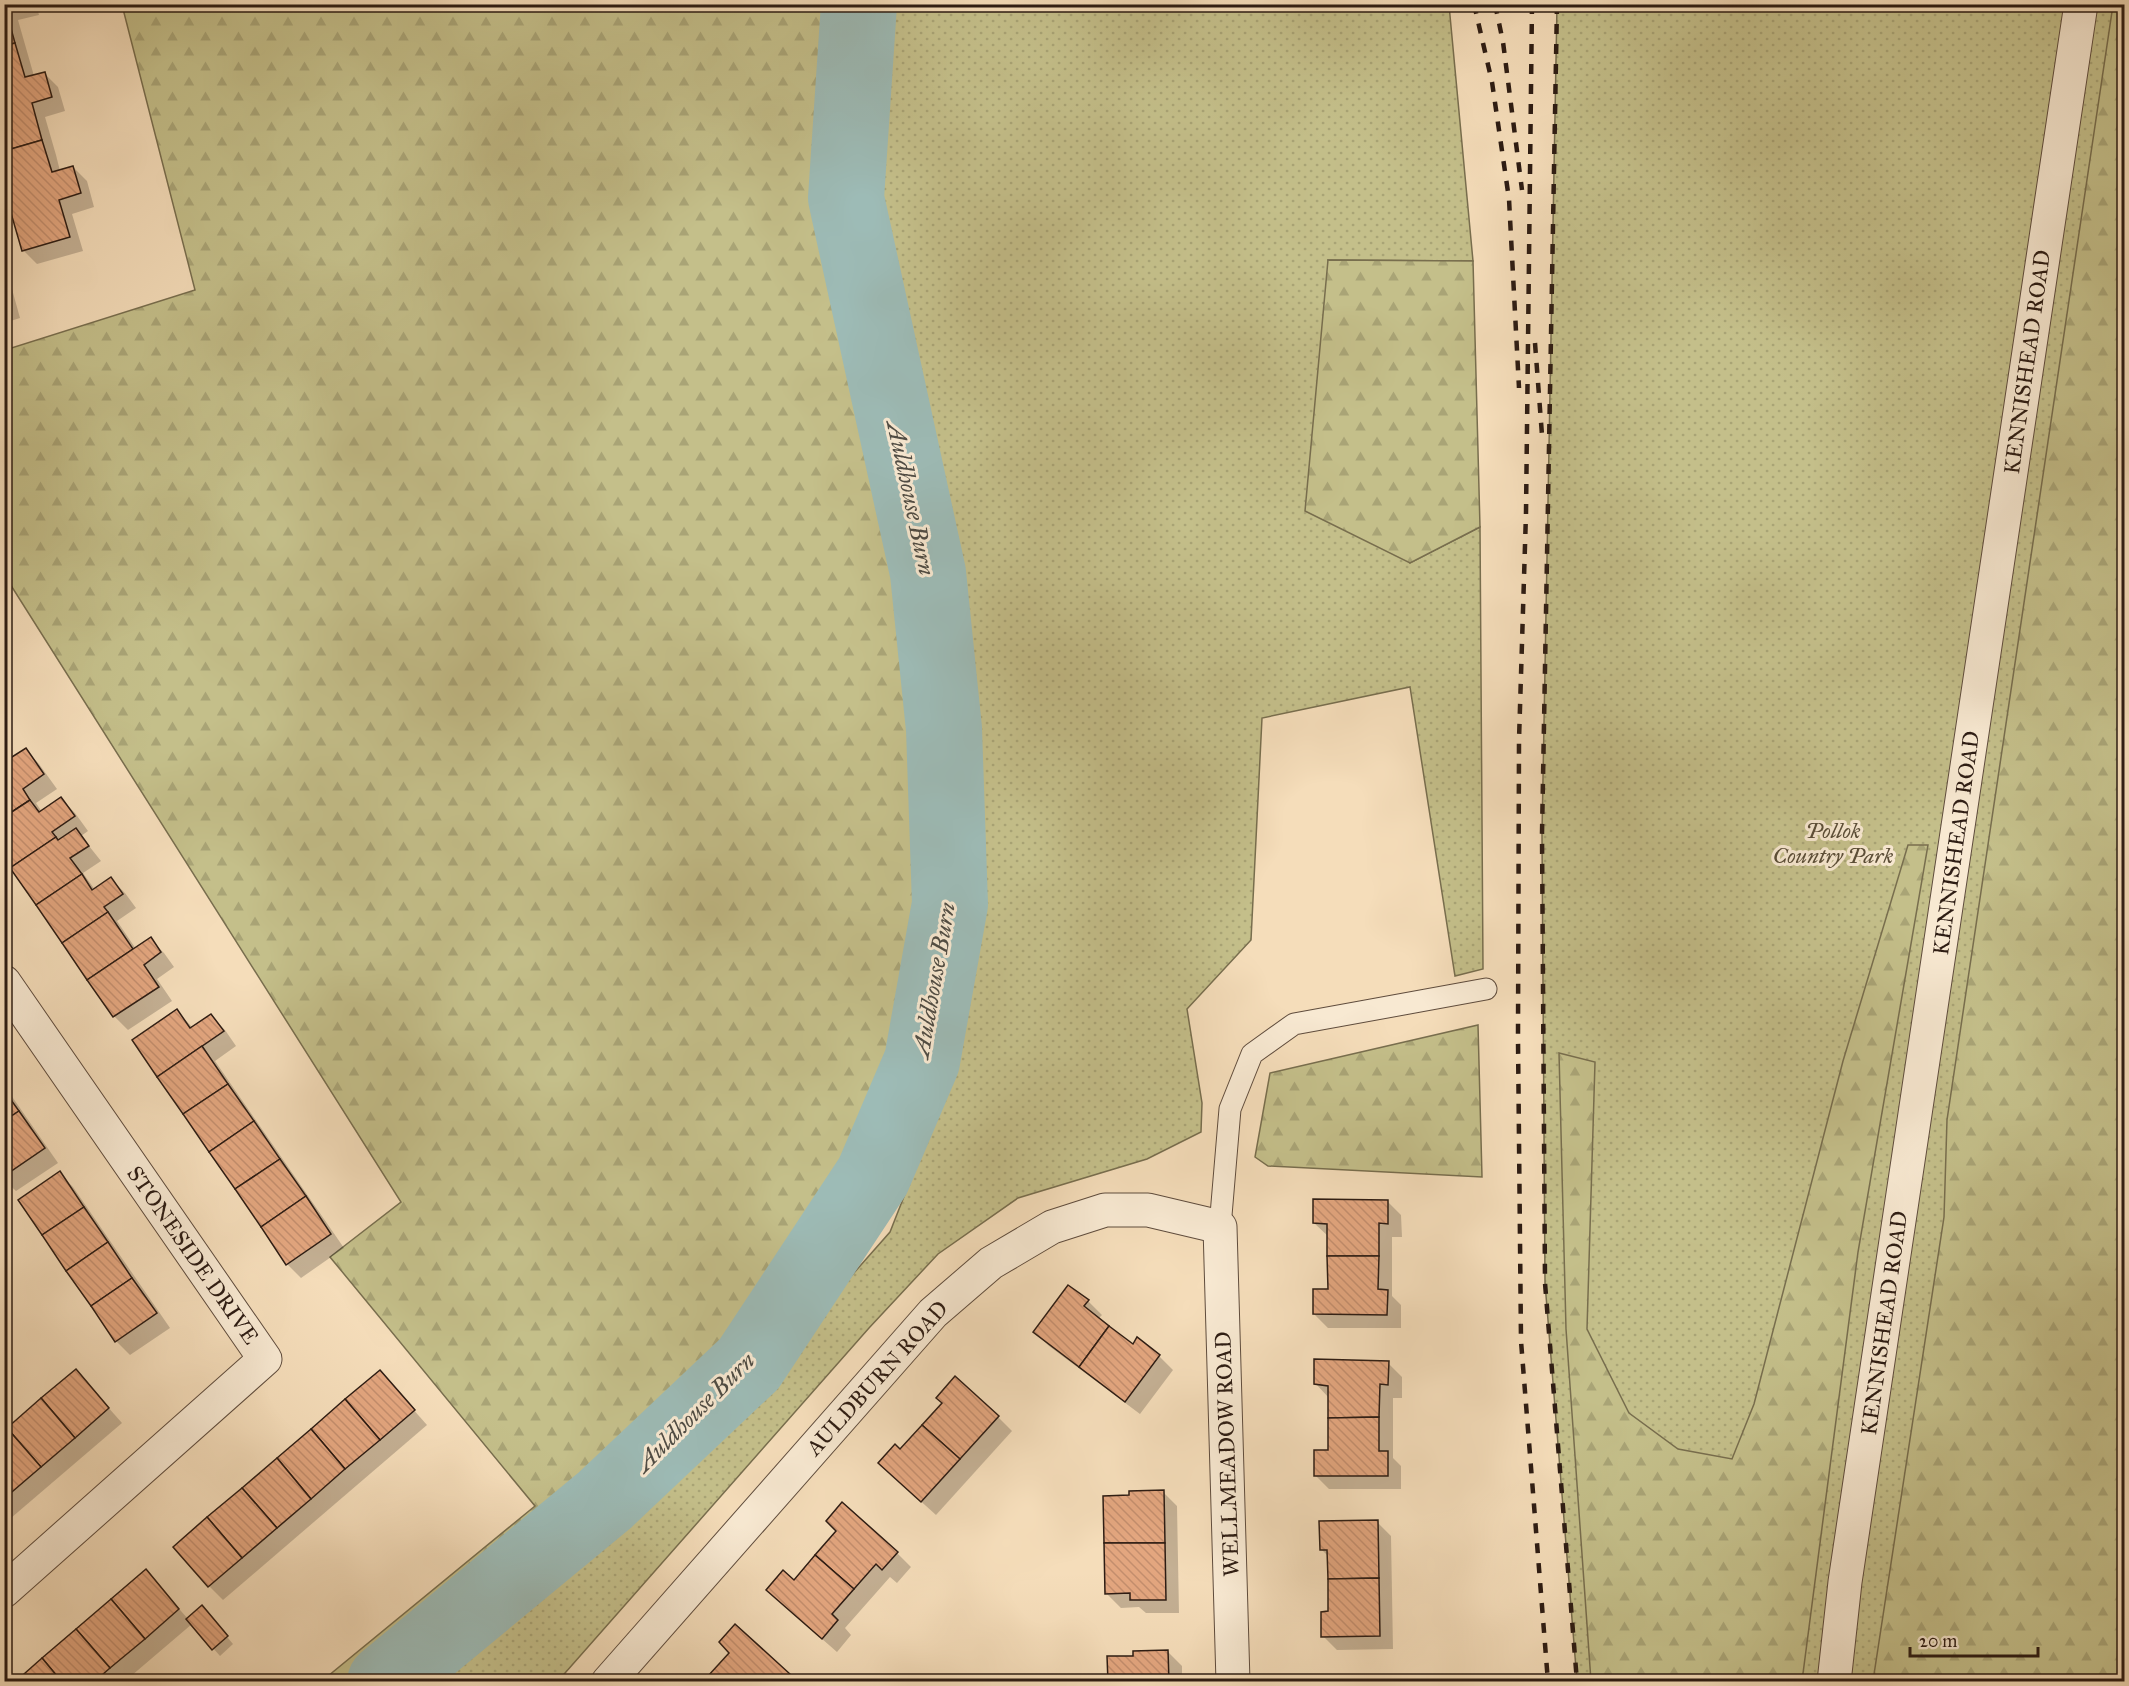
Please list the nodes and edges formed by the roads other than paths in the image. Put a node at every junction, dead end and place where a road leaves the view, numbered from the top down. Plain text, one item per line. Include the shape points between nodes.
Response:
1 (2081, 4) edge
2 (4, 981) edge
3 (1486, 989) dead end
4 (1220, 1227) junction
5 (4, 1592) edge
6 (608, 1682) edge
7 (1233, 1682) edge
8 (1834, 1682) edge

1 - 8 street, KENNISHEAD ROAD via 1847,1570
2 - 5 street, STONESIDE DRIVE via 265,1359
3 - 4 lane via 1294,1024 1252,1054 1230,1108
4 - 6 street, AULDBURN ROAD via 1148,1210 1105,1210 1052,1227 991,1263 933,1313
4 - 7 street, WELLMEADOW ROAD

